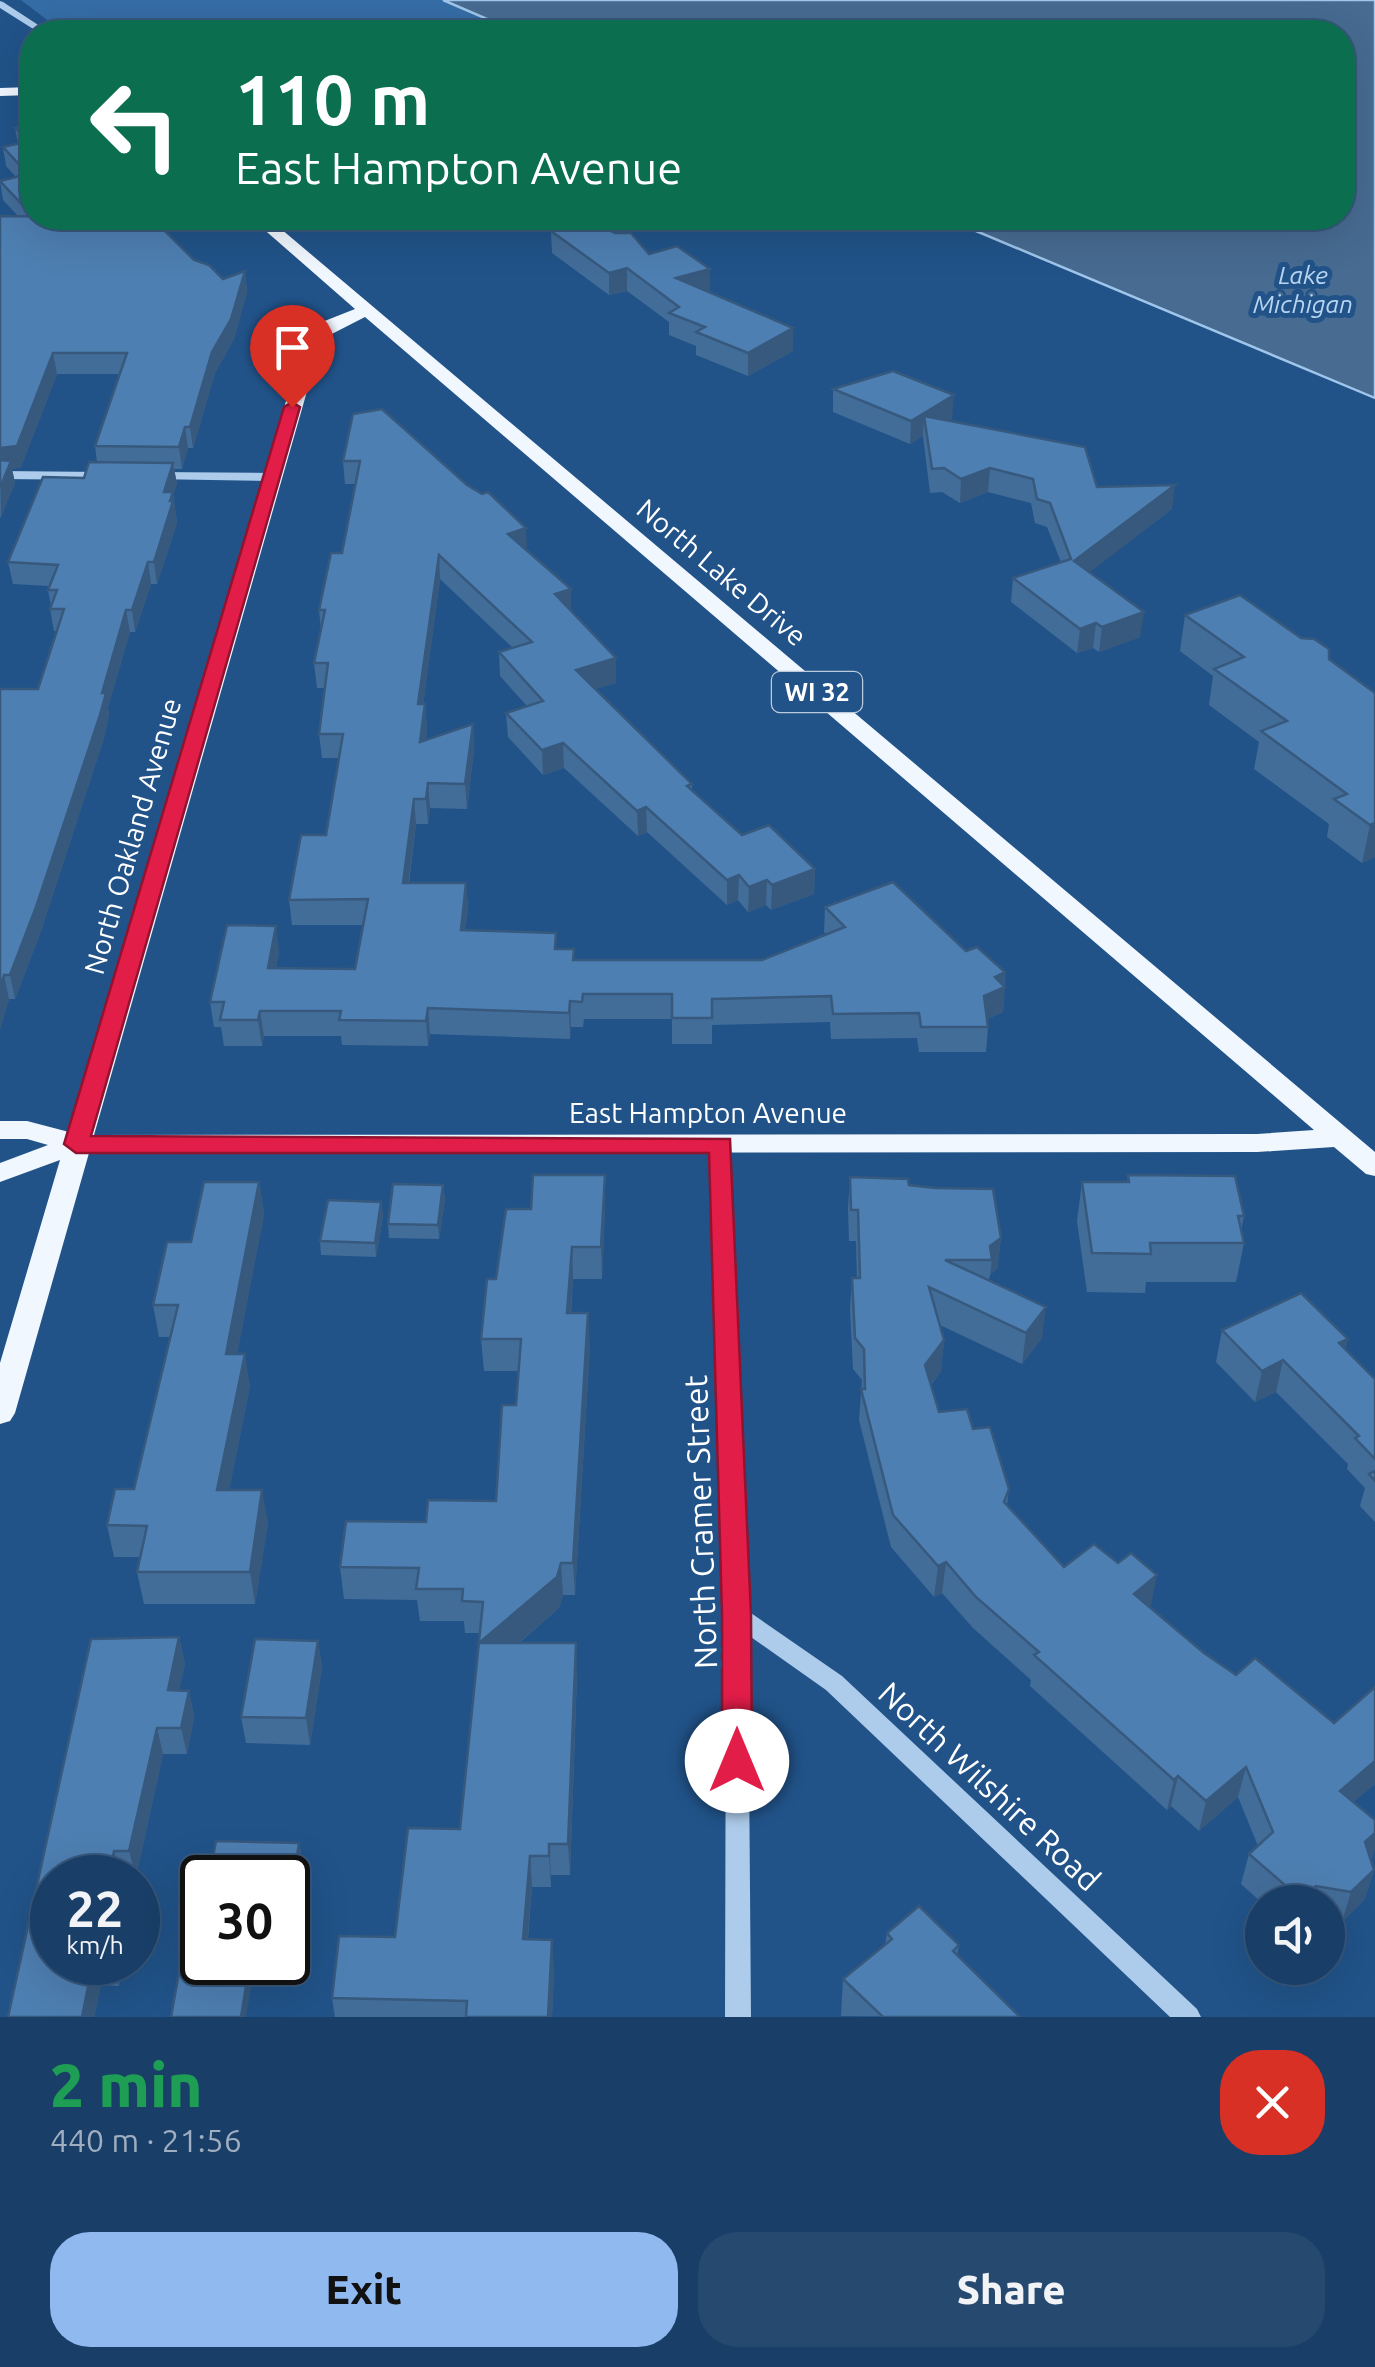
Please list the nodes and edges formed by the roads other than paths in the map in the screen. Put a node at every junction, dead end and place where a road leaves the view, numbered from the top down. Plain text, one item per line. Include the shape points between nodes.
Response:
1 (0, 4) edge
2 (25, 20) edge
3 (273, 230) edge
4 (367, 310) junction
5 (0, 475) edge
6 (124, 476) edge
7 (143, 476) edge
8 (270, 477) junction
9 (0, 1130) edge
10 (1340, 1137) junction
11 (76, 1144) junction
12 (721, 1145) junction
13 (1375, 1167) edge
14 (0, 1173) edge
15 (0, 1413) edge
16 (737, 1615) junction
17 (738, 2017) edge
18 (1188, 2017) edge

1 - 2 street
3 - 4 main road, North Lake Drive / WI 32
4 - 8 main road, North Oakland Avenue via 314,337
4 - 10 main road, North Lake Drive / WI 32
5 - 6 street
7 - 8 street
8 - 11 main road, North Oakland Avenue
9 - 11 main road
10 - 12 main road, East Hampton Avenue
10 - 13 main road, North Lake Drive / WI 32
11 - 12 main road, East Hampton Avenue
11 - 14 main road
11 - 15 main road, North Oakland Avenue
12 - 16 street, North Cramer Street
16 - 17 street, North Cramer Street
16 - 18 street, North Wilshire Road via 834,1683

